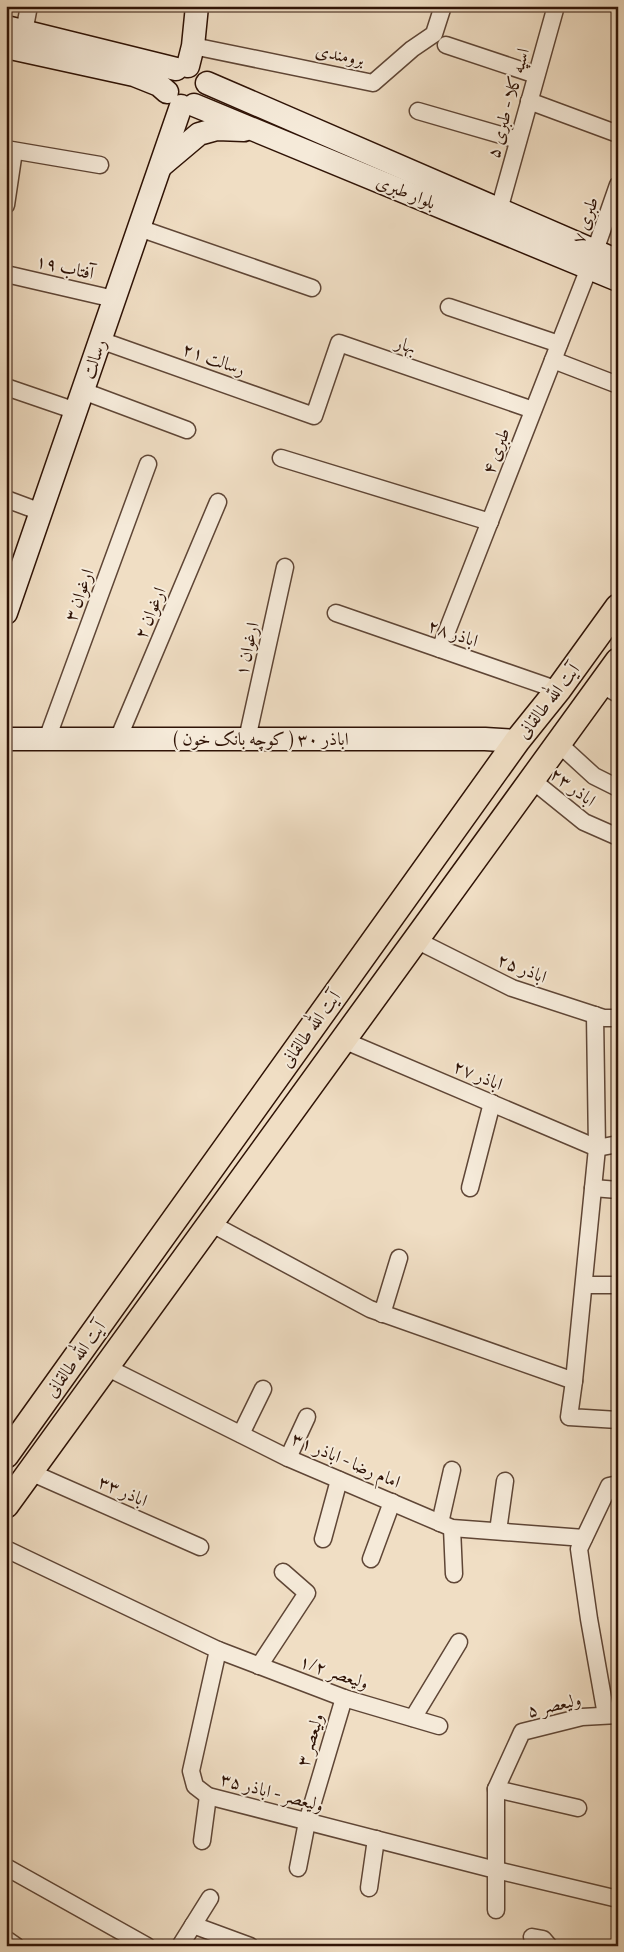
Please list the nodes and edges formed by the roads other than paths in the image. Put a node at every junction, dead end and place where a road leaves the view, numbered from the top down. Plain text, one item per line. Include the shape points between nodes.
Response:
1 (29, 6) edge
2 (198, 6) edge
3 (443, 6) edge
4 (556, 6) edge
5 (15, 30) edge
6 (446, 45) dead end
7 (6, 47) edge
8 (186, 60) junction
9 (536, 75) junction
10 (207, 83) junction
11 (180, 101) junction
12 (529, 101) junction
13 (418, 111) dead end
14 (618, 134) edge
15 (274, 138) junction
16 (518, 140) junction
17 (10, 150) edge
18 (100, 165) dead end
19 (160, 166) junction
20 (618, 185) edge
21 (6, 205) edge
22 (500, 210) junction
23 (139, 228) junction
24 (592, 260) junction
25 (618, 261) edge
26 (6, 274) edge
27 (618, 280) edge
28 (312, 288) dead end
29 (114, 299) junction
30 (449, 306) dead end
31 (100, 340) junction
32 (556, 352) junction
33 (618, 385) edge
34 (6, 387) edge
35 (79, 401) junction
36 (534, 410) junction
37 (314, 416) joint
38 (187, 430) dead end
39 (281, 458) dead end
40 (148, 464) dead end
41 (6, 499) edge
42 (218, 502) dead end
43 (41, 512) junction
44 (490, 522) junction
45 (285, 567) dead end
46 (618, 606) edge
47 (6, 613) edge
48 (336, 613) dead end
49 (440, 649) junction
50 (618, 661) edge
51 (576, 665) junction
52 (609, 689) edge
53 (558, 690) junction
54 (6, 739) edge
55 (47, 739) junction
56 (118, 739) junction
57 (247, 739) junction
58 (517, 741) junction
59 (559, 744) junction
60 (532, 780) junction
61 (618, 788) edge
62 (618, 837) edge
63 (416, 940) junction
64 (595, 1015) junction
65 (618, 1018) edge
66 (343, 1040) junction
67 (492, 1103) junction
68 (618, 1144) edge
69 (597, 1148) junction
70 (470, 1188) dead end
71 (593, 1188) junction
72 (618, 1190) edge
73 (210, 1223) junction
74 (399, 1258) dead end
75 (584, 1285) junction
76 (618, 1285) edge
77 (382, 1314) junction
78 (106, 1367) junction
79 (574, 1381) junction
80 (264, 1389) dead end
81 (307, 1417) dead end
82 (618, 1420) edge
83 (241, 1434) junction
84 (6, 1455) edge
85 (288, 1458) junction
86 (452, 1470) dead end
87 (30, 1472) junction
88 (339, 1480) junction
89 (505, 1481) dead end
90 (618, 1484) edge
91 (392, 1502) junction
92 (6, 1505) edge
93 (446, 1525) junction
94 (498, 1531) junction
95 (584, 1538) junction
96 (323, 1539) dead end
97 (200, 1547) dead end
98 (6, 1549) edge
99 (371, 1558) dead end
100 (283, 1572) dead end
101 (454, 1574) dead end
102 (459, 1642) dead end
103 (218, 1650) junction
104 (259, 1666) junction
105 (344, 1698) junction
106 (612, 1715) edge
107 (414, 1718) junction
108 (440, 1726) dead end
109 (496, 1789) junction
110 (208, 1796) junction
111 (578, 1808) dead end
112 (307, 1822) junction
113 (376, 1839) junction
114 (202, 1841) dead end
115 (6, 1867) edge
116 (298, 1868) dead end
117 (495, 1870) junction
118 (369, 1888) dead end
119 (210, 1898) dead end
120 (618, 1899) edge
121 (496, 1910) dead end
122 (193, 1926) junction
123 (532, 1937) dead end
124 (6, 1940) edge
125 (16, 1946) edge
126 (147, 1946) edge
127 (180, 1946) edge
128 (250, 1946) edge
129 (549, 1946) edge

1 - 5 street
2 - 8 main road
3 - 8 street, برومندی via 434,34 373,83
4 - 9 street, اسپه کلا - طبری ۵
5 - 8 main road
6 - 9 street
7 - 11 main road, بلوار طبری via 134,75 159,85
8 - 10 main road via 200,71
8 - 11 main road via 167,79
9 - 12 street, اسپه کلا - طبری ۵
10 - 11 main road via 204,96
10 - 22 main road, بلوار طبری
11 - 15 main road, بلوار طبری
11 - 19 main road, رسالت
12 - 14 street
12 - 16 street, اسپه کلا - طبری ۵
13 - 16 street
15 - 19 main road via 252,130 217,129 199,134
15 - 24 main road, بلوار طبری
16 - 22 street, اسپه کلا - طبری ۵
17 - 18 street
17 - 21 street
19 - 23 main road, رسالت
20 - 24 street, طبری ۷
22 - 24 main road, بلوار طبری
23 - 28 street
23 - 29 main road, رسالت
24 - 25 main road, بلوار طبری
24 - 27 main road, بلوار طبری
24 - 32 street, طبری ۴
26 - 29 street, آفتاب ۱۹
29 - 31 main road, رسالت
30 - 32 street
31 - 35 main road, رسالت
31 - 37 street, رسالت ۲۱
32 - 33 street
32 - 36 street, طبری ۴
34 - 35 street
35 - 38 street
35 - 43 main road, رسالت
36 - 37 street, بهار via 339,343
36 - 44 street, طبری ۴
39 - 44 street
40 - 55 street, ارغوان ۳
41 - 43 street
42 - 56 street, ارغوان ۲
43 - 47 main road, رسالت
44 - 49 street, طبری ۴
45 - 57 street, ارغوان ۱
46 - 51 main road, آیت الله طالقانی
48 - 49 street, اباذر ۲۸
49 - 53 street, اباذر ۲۸
50 - 52 main road, آیت الله طالقانی
51 - 52 main road via 588,662 597,665
51 - 53 main road, آیت الله طالقانی
52 - 59 main road, آیت الله طالقانی
53 - 58 main road, آیت الله طالقانی
54 - 55 main road, اباذر ۳۰ ( کوچه بانک خون )
55 - 56 main road, اباذر ۳۰ ( کوچه بانک خون )
56 - 57 main road, اباذر ۳۰ ( کوچه بانک خون )
57 - 58 main road, اباذر ۳۰ ( کوچه بانک خون ) via 485,738
58 - 84 main road, آیت الله طالقانی
59 - 60 main road, آیت الله طالقانی
59 - 61 street via 594,776
60 - 62 street, اباذر ۲۳ via 584,822
60 - 63 main road, آیت الله طالقانی
63 - 64 street, اباذر ۲۵ via 512,988
63 - 66 main road, آیت الله طالقانی
64 - 65 street, اباذر ۲۵
64 - 69 street
66 - 67 street, اباذر ۲۷
66 - 73 main road, آیت الله طالقانی
67 - 69 street, اباذر ۲۷
67 - 70 street
68 - 69 street
69 - 71 street
71 - 72 street
71 - 75 street
73 - 77 street
73 - 78 main road, آیت الله طالقانی
74 - 77 street
75 - 76 street
75 - 79 street
77 - 79 street
78 - 83 street, امام رضا - اباذر ۳۱
78 - 87 main road, آیت الله طالقانی
79 - 82 street via 569,1417
80 - 83 street
81 - 85 street
83 - 85 street, امام رضا - اباذر ۳۱
85 - 88 street, امام رضا - اباذر ۳۱
86 - 93 street
87 - 92 main road, آیت الله طالقانی
87 - 97 street, اباذر ۳۳
88 - 91 street, امام رضا - اباذر ۳۱
88 - 96 street
89 - 94 street
90 - 95 street via 609,1486
91 - 93 street, امام رضا - اباذر ۳۱
91 - 99 street
93 - 94 street, امام رضا - اباذر ۳۱
93 - 101 street
94 - 95 street, امام رضا - اباذر ۳۱
95 - 106 street via 579,1549 589,1619
98 - 103 street
100 - 104 street via 307,1593
102 - 107 street
103 - 104 street, ولیعصر ۱/۲
103 - 110 street, ولیعصر - اباذر ۳۵ via 191,1771 196,1786
104 - 105 street, ولیعصر ۱/۲
105 - 107 street, ولیعصر ۱/۲
105 - 112 street, ولیعصر ۳
106 - 109 street, ولیعصر ۵ via 582,1717 522,1732
107 - 108 street, ولیعصر ۱/۲
109 - 111 street
109 - 117 street, ولیعصر ۵
110 - 112 street, ولیعصر - اباذر ۳۵
110 - 114 street
112 - 113 street, ولیعصر - اباذر ۳۵
112 - 116 street, ولیعصر ۳
113 - 117 street, ولیعصر - اباذر ۳۵
113 - 118 street
115 - 126 street
117 - 120 street, ولیعصر - اباذر ۳۵
117 - 121 street, ولیعصر ۵
119 - 122 street
122 - 127 street
122 - 128 street
123 - 129 street via 543,1939
124 - 125 street

